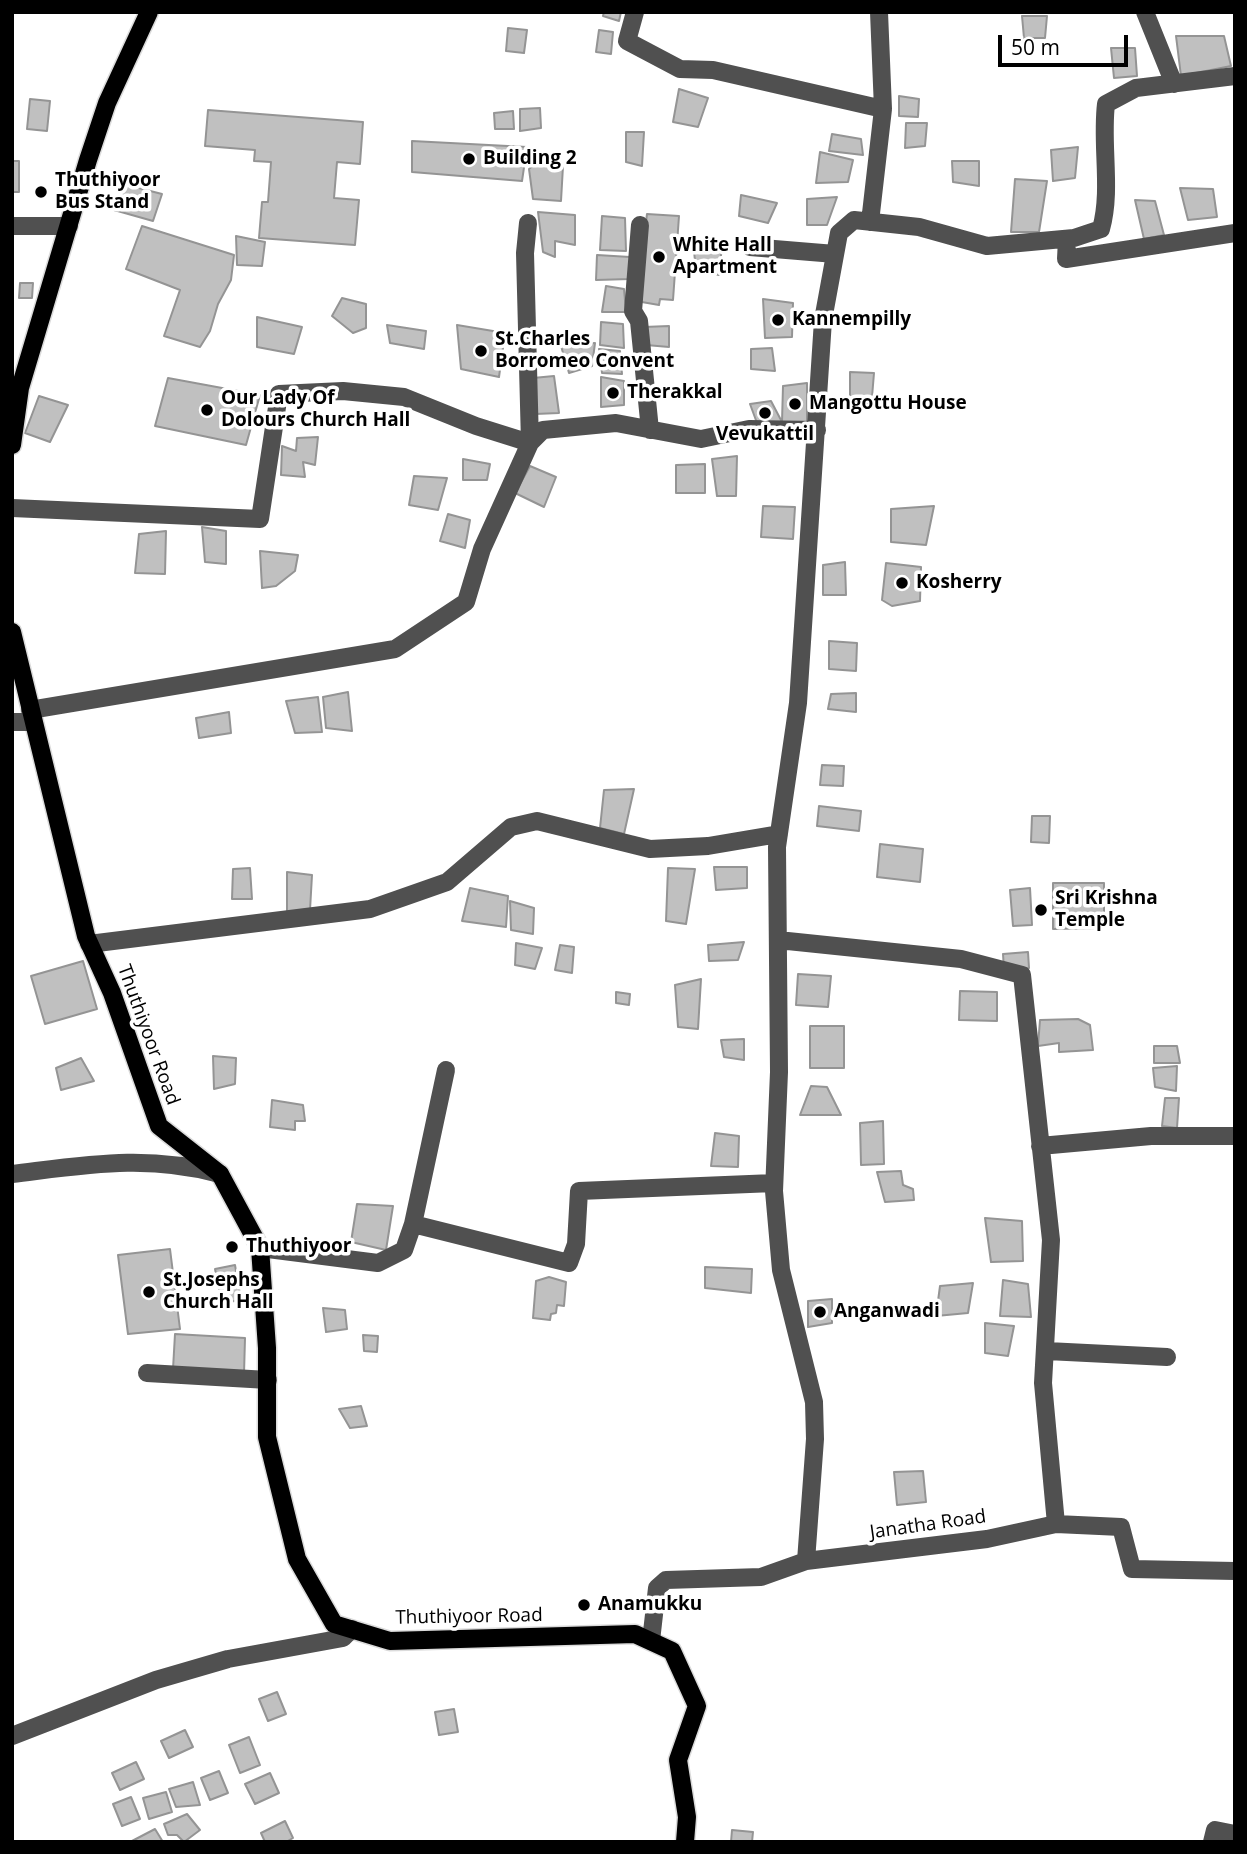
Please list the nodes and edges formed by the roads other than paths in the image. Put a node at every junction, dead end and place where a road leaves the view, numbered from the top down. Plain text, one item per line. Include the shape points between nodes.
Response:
1 (149, 12) edge
2 (635, 12) edge
3 (879, 12) edge
4 (1145, 12) edge
5 (1235, 76) edge
6 (1174, 84) junction
7 (883, 109) junction
8 (870, 222) junction
9 (528, 223) dead end
10 (640, 225) dead end
11 (12, 226) edge
12 (69, 226) junction
13 (1235, 233) edge
14 (1067, 239) junction
15 (750, 247) dead end
16 (835, 254) junction
17 (14, 423) edge
18 (650, 430) junction
19 (817, 430) junction
20 (530, 443) junction
21 (12, 445) edge
22 (12, 508) edge
23 (12, 632) edge
24 (32, 716) junction
25 (12, 722) edge
26 (779, 834) junction
27 (778, 940) junction
28 (89, 944) junction
29 (446, 1070) dead end
30 (1235, 1136) edge
31 (1040, 1146) junction
32 (12, 1174) edge
33 (220, 1174) junction
34 (774, 1183) junction
35 (413, 1224) junction
36 (260, 1248) junction
37 (1047, 1351) junction
38 (1167, 1357) dead end
39 (147, 1373) dead end
40 (268, 1380) junction
41 (1056, 1524) junction
42 (806, 1561) junction
43 (1235, 1571) edge
44 (352, 1629) junction
45 (651, 1641) junction
46 (12, 1736) edge
47 (1235, 1834) edge
48 (685, 1842) edge
49 (1212, 1842) edge

1 - 12 main road via 107,103
2 - 7 street via 627,41 680,69 713,70
3 - 7 street
4 - 6 street
5 - 6 street
6 - 14 street via 1136,88 1106,104 1107,210 1101,229
7 - 8 street
8 - 14 street via 919,227 988,246
8 - 16 street via 855,220 839,233
9 - 20 street
10 - 18 street via 633,311 639,321
11 - 12 street
12 - 17 main road via 20,388
13 - 14 street via 1066,259
15 - 16 street via 780,241
16 - 19 street via 823,320
17 - 21 main road
18 - 19 street via 701,439 748,429
18 - 20 street via 616,423 543,430
19 - 26 street via 798,703
20 - 22 street via 404,397 343,391 279,394 260,519
20 - 24 street via 482,549 466,602 395,649
23 - 24 main road, Thuthiyoor Road
24 - 25 street
24 - 28 main road, Thuthiyoor Road
26 - 27 street
26 - 28 street via 650,849 537,821 511,827 447,882 370,909
27 - 31 street via 961,959 1022,975
27 - 34 street
28 - 33 main road, Thuthiyoor Road via 112,993 159,1126
29 - 35 street
30 - 31 street via 1151,1136
31 - 37 street via 1051,1240
32 - 33 street via 123,1161 186,1165
33 - 36 main road, Thuthiyoor Road
34 - 35 street via 579,1191 576,1244 569,1263
34 - 42 street via 781,1270 814,1402
35 - 36 street via 404,1250 378,1263
36 - 40 main road, Thuthiyoor Road
37 - 38 street
37 - 41 street via 1043,1383
39 - 40 street
40 - 44 main road, Thuthiyoor Road via 267,1437 297,1559 334,1624
41 - 42 street, Janatha Road via 987,1539
41 - 43 street, Janatha Road via 1121,1527 1132,1569
42 - 45 street, Janatha Road via 761,1577 666,1580 657,1588
44 - 45 main road, Thuthiyoor Road via 390,1641 635,1634
44 - 46 street via 343,1638 228,1659 156,1680
45 - 48 main road, Thuthiyoor Road via 672,1651 697,1706 678,1760 687,1816
47 - 49 street via 1215,1830

